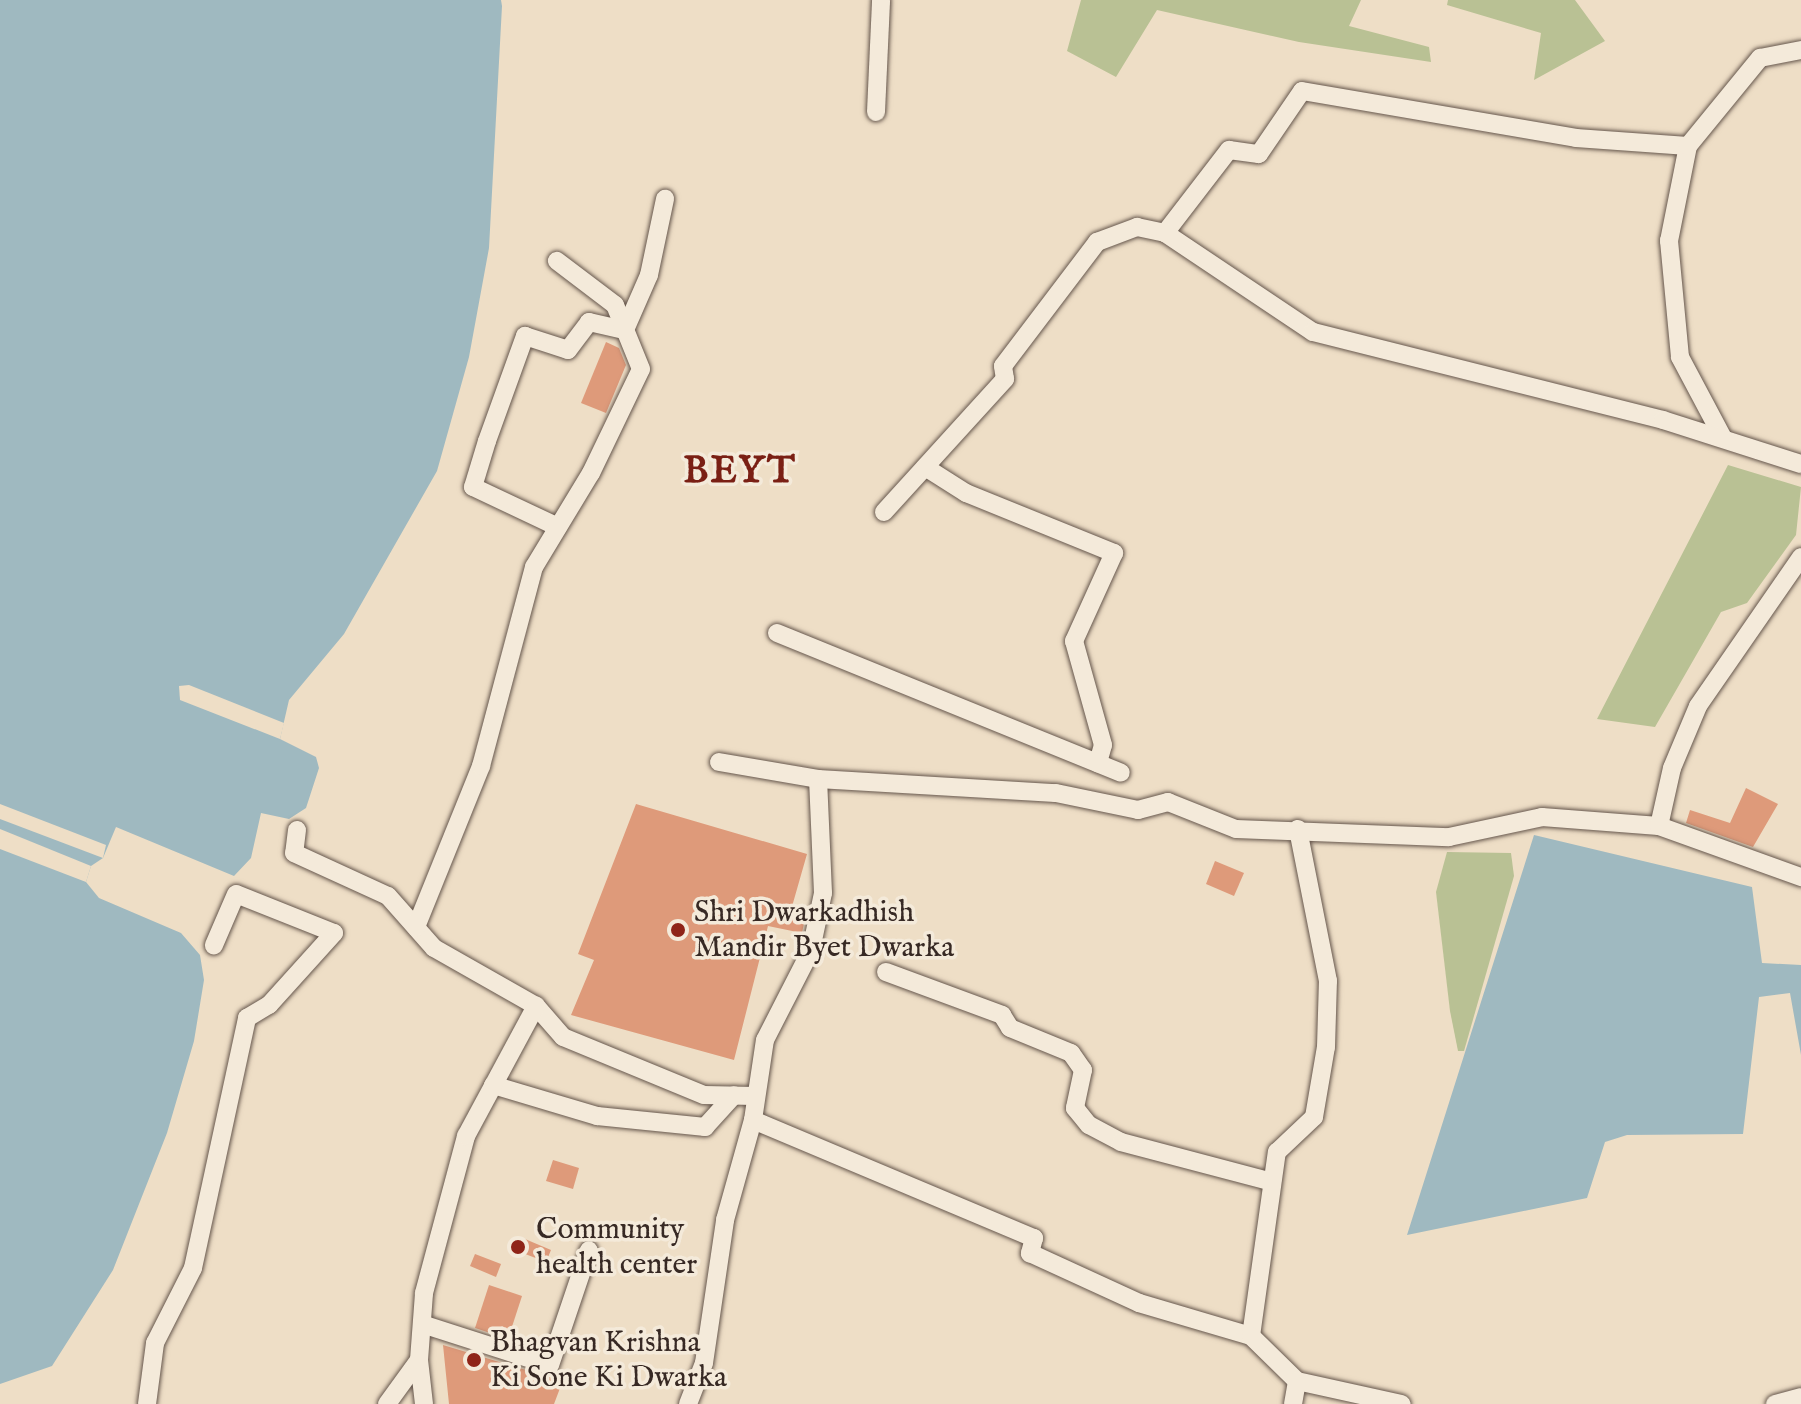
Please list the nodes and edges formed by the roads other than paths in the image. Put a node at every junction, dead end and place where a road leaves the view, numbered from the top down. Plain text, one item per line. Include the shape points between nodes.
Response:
1 (881, 0) edge
2 (1801, 50) edge
3 (876, 112) dead end
4 (1688, 146) junction
5 (665, 199) dead end
6 (1165, 233) junction
7 (557, 261) dead end
8 (625, 330) junction
9 (1723, 438) junction
10 (1801, 464) edge
11 (925, 467) junction
12 (884, 512) dead end
13 (558, 527) junction
14 (1801, 557) edge
15 (777, 633) dead end
16 (719, 762) dead end
17 (1098, 763) junction
18 (1121, 773) dead end
19 (818, 779) junction
20 (1659, 826) junction
21 (1298, 829) junction
22 (297, 830) dead end
23 (1801, 877) edge
24 (416, 927) junction
25 (214, 945) dead end
26 (886, 972) dead end
27 (536, 1006) junction
28 (493, 1085) junction
29 (734, 1095) junction
30 (755, 1096) junction
31 (753, 1120) junction
32 (1272, 1182) junction
33 (589, 1250) dead end
34 (422, 1324) junction
35 (1251, 1336) junction
36 (419, 1360) junction
37 (1297, 1381) junction
38 (1801, 1397) edge
39 (147, 1404) edge
40 (387, 1404) edge
41 (424, 1404) edge
42 (688, 1404) edge
43 (1293, 1404) edge
44 (1402, 1404) edge
45 (1775, 1404) edge

1 - 3 street
2 - 4 street via 1760,58
4 - 6 street via 1576,138 1302,91 1259,154 1229,150
4 - 9 street via 1669,241 1680,357
5 - 8 street via 649,275
6 - 9 street via 1313,332
6 - 11 street via 1137,227 1097,242 1003,366 1005,379
7 - 8 street via 615,305
8 - 13 street via 641,369
8 - 13 street via 589,322 568,350 525,336 487,441 473,487
9 - 10 street
11 - 12 street
11 - 17 street via 966,493 1114,553 1074,641 1103,745
13 - 24 street via 534,567 481,766
14 - 20 street via 1698,706 1672,768
15 - 17 street
16 - 19 street
17 - 18 street
19 - 21 street via 1056,793 1138,810 1168,802 1236,829
19 - 30 street via 823,893 811,950 765,1040
20 - 21 street via 1542,817 1449,837
20 - 23 street
21 - 32 street via 1328,981 1326,1047 1314,1117 1277,1152
22 - 24 street via 294,853 388,896
24 - 27 street via 434,948
25 - 39 street via 236,894 334,933 269,1005 247,1018 193,1268 155,1343
26 - 32 street via 1002,1015 1010,1028 1071,1053 1083,1070 1075,1108 1089,1125 1121,1142
27 - 28 street
27 - 29 street via 563,1037 704,1095
28 - 29 street via 597,1116 705,1127
28 - 34 street via 466,1136 424,1293
29 - 30 street
30 - 31 street
31 - 35 street via 1034,1238 1030,1253 1139,1303
31 - 42 street via 725,1220 704,1363
32 - 35 street
33 - 34 street via 550,1365
34 - 36 street
35 - 37 street
36 - 40 street
36 - 41 street
37 - 43 street
37 - 44 street
38 - 45 street

